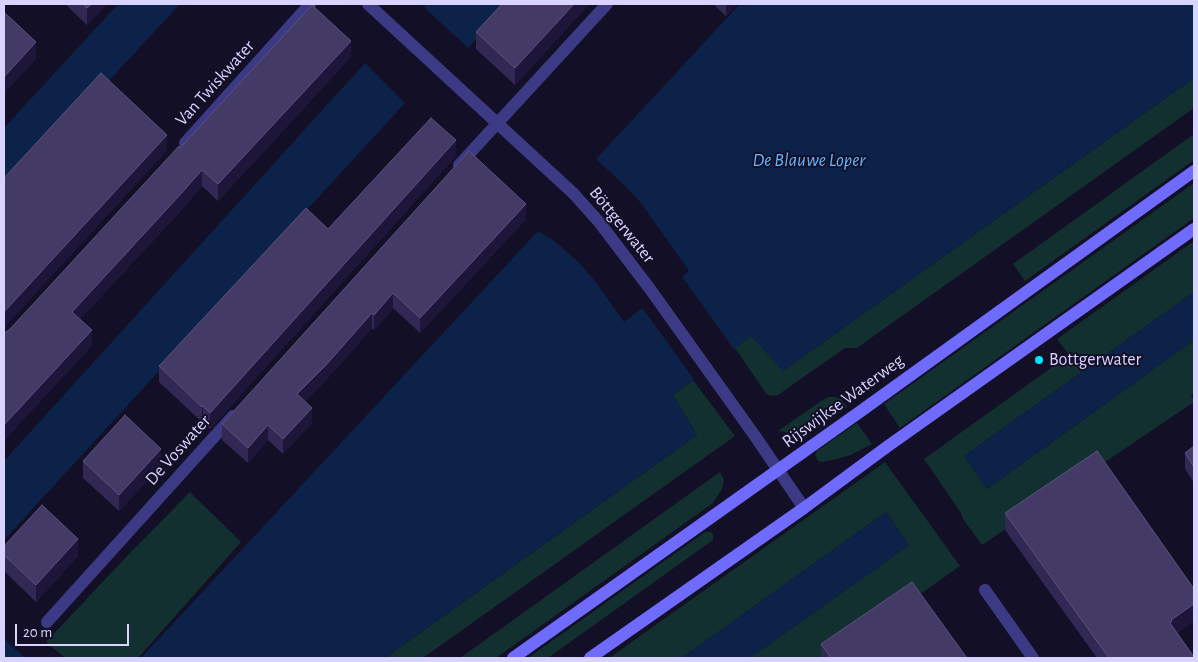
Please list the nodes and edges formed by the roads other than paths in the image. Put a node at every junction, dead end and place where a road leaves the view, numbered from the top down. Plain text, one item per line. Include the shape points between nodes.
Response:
1 (310, 4) edge
2 (368, 4) edge
3 (607, 4) edge
4 (496, 124) junction
5 (179, 150) edge
6 (1194, 172) edge
7 (450, 175) edge
8 (1194, 229) edge
9 (238, 409) edge
10 (777, 469) junction
11 (804, 508) junction
12 (985, 590) dead end
13 (46, 622) dead end
14 (513, 658) edge
15 (590, 658) edge
16 (1033, 658) edge

1 - 5 street, Van Twiskwater
2 - 4 street, Böttgerwater
3 - 4 street
4 - 7 street
4 - 10 street, Böttgerwater via 574,194 600,222
6 - 10 main road, Rijswijkse Waterweg
8 - 11 main road
9 - 13 street, De Voswater
10 - 11 street, Böttgerwater
10 - 14 main road, Rijswijkse Waterweg
11 - 15 main road
12 - 16 street

